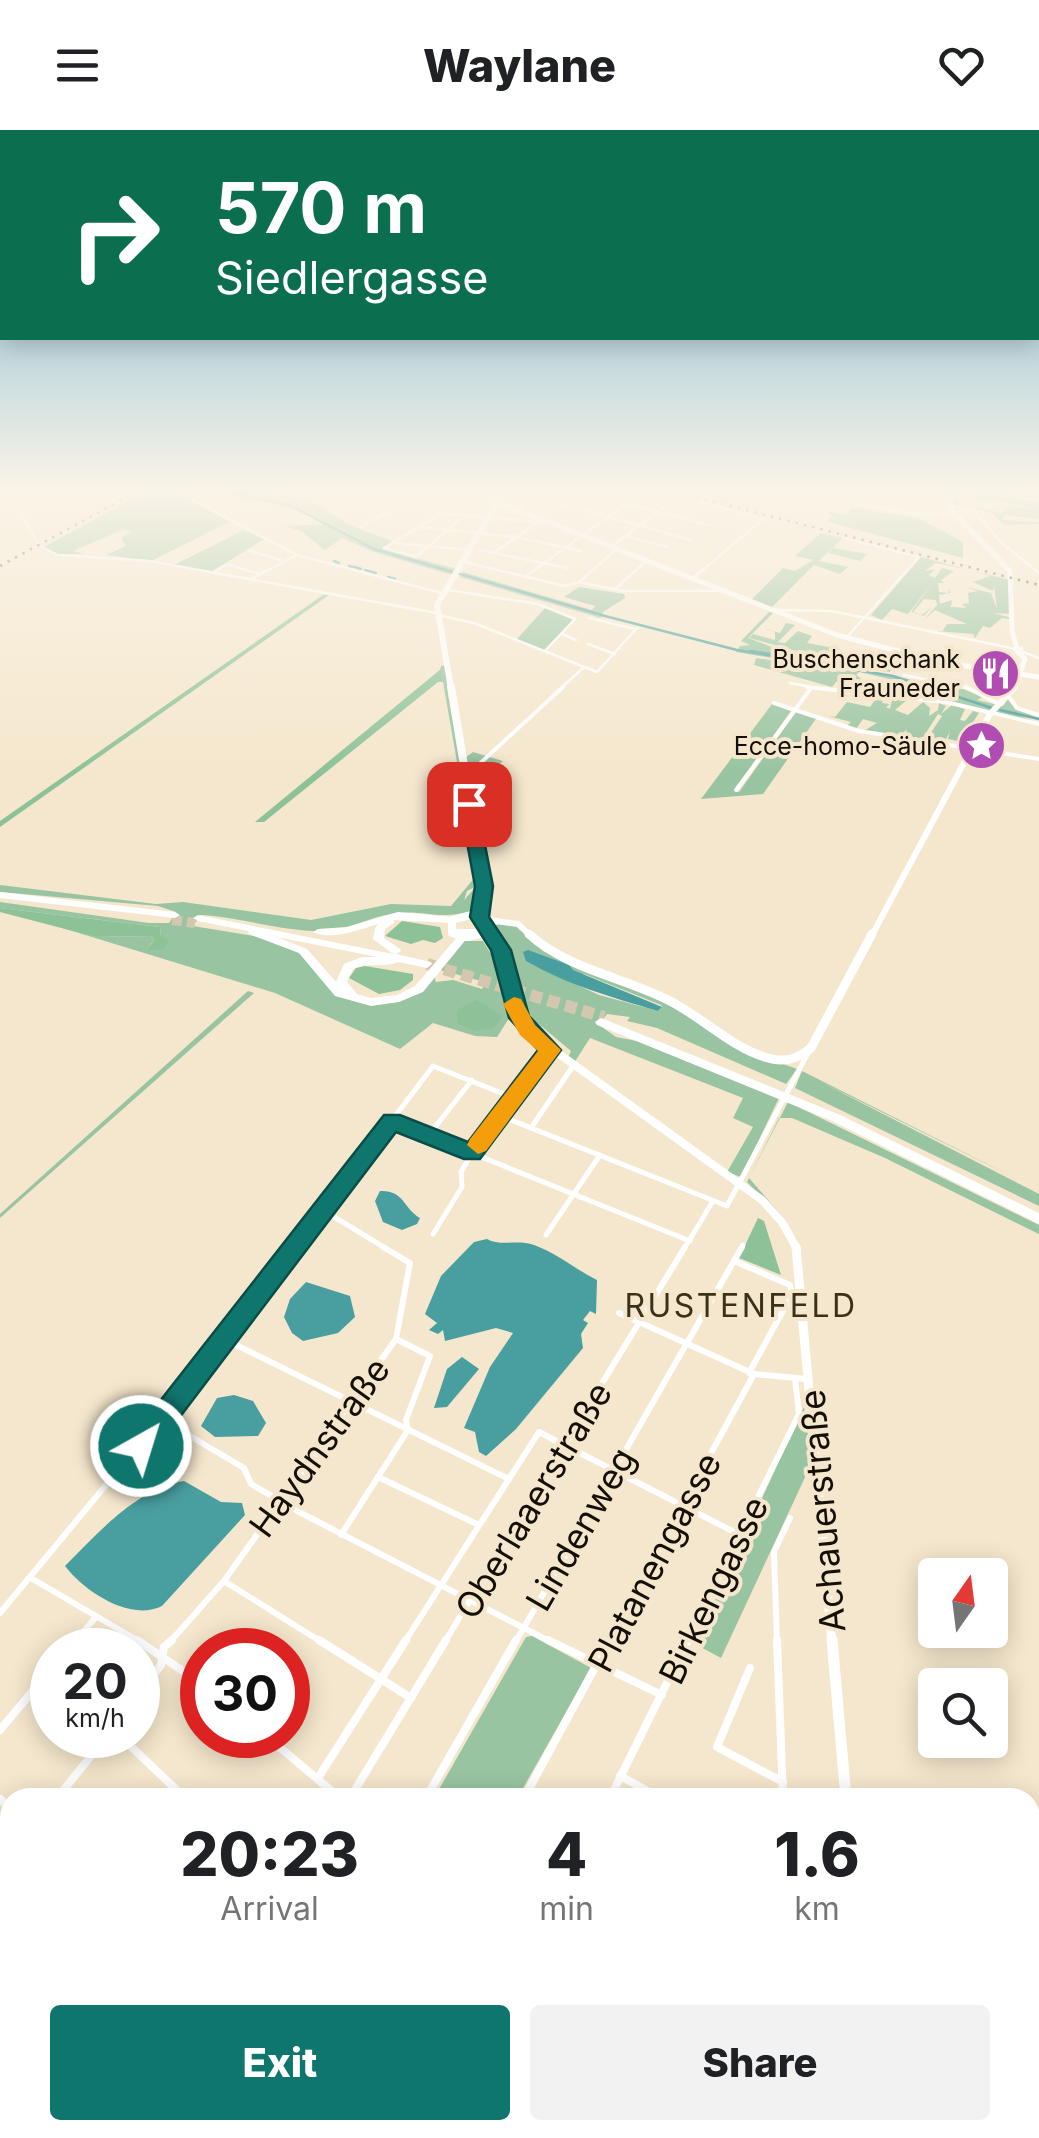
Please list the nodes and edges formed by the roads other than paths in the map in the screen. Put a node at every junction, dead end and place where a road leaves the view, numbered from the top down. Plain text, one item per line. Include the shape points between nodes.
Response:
1 (269, 585) edge
2 (409, 585) edge
3 (451, 585) edge
4 (590, 585) edge
5 (620, 585) edge
6 (707, 585) edge
7 (894, 585) edge
8 (1017, 585) edge
9 (614, 590) junction
10 (723, 591) junction
11 (446, 592) junction
12 (777, 610) junction
13 (437, 614) junction
14 (589, 618) dead end
15 (864, 618) junction
16 (562, 634) junction
17 (846, 638) junction
18 (576, 640) dead end
19 (588, 644) dead end
20 (545, 651) junction
21 (1019, 651) junction
22 (615, 654) junction
23 (1039, 658) edge
24 (939, 662) junction
25 (586, 668) junction
26 (1020, 674) junction
27 (904, 675) dead end
28 (1039, 677) edge
29 (940, 679) junction
30 (790, 683) dead end
31 (811, 688) junction
32 (912, 690) dead end
33 (1008, 696) junction
34 (925, 700) junction
35 (774, 703) dead end
36 (796, 709) junction
37 (995, 709) junction
38 (1039, 715) edge
39 (833, 719) junction
40 (847, 722) dead end
41 (1039, 724) edge
42 (972, 750) junction
43 (1039, 759) edge
44 (464, 772) junction
45 (736, 790) dead end
46 (0, 898) edge
47 (173, 917) tunnel mouth
48 (196, 921) tunnel mouth
49 (506, 921) joint
50 (480, 923) junction
51 (254, 929) junction
52 (455, 929) junction
53 (397, 962) junction
54 (424, 964) junction
55 (550, 1050) junction
56 (803, 1054) junction
57 (786, 1059) junction
58 (574, 1066) junction
59 (799, 1069) junction
60 (472, 1080) junction
61 (514, 1098) junction
62 (501, 1116) junction
63 (392, 1121) junction
64 (531, 1128) junction
65 (428, 1136) junction
66 (472, 1153) junction
67 (600, 1155) junction
68 (740, 1184) junction
69 (574, 1193) junction
70 (713, 1201) junction
71 (1039, 1211) edge
72 (326, 1212) junction
73 (1039, 1219) edge
74 (433, 1234) dead end
75 (546, 1235) dead end
76 (690, 1241) junction
77 (742, 1245) dead end
78 (734, 1261) junction
79 (618, 1313) dead end
80 (640, 1324) junction
81 (396, 1339) junction
82 (226, 1340) junction
83 (687, 1345) junction
84 (751, 1374) junction
85 (795, 1379) junction
86 (810, 1380) junction
87 (352, 1402) junction
88 (162, 1420) junction
89 (408, 1430) junction
90 (566, 1446) junction
91 (615, 1472) junction
92 (378, 1477) junction
93 (508, 1480) junction
94 (280, 1501) junction
95 (685, 1508) junction
96 (790, 1518) dead end
97 (479, 1525) junction
98 (341, 1534) junction
99 (740, 1535) junction
100 (31, 1578) junction
101 (224, 1581) junction
102 (438, 1588) junction
103 (470, 1604) junction
104 (0, 1614) edge
105 (95, 1617) junction
106 (86, 1628) edge
107 (522, 1629) junction
108 (163, 1656) junction
109 (160, 1661) edge
110 (599, 1665) junction
111 (180, 1668) edge
112 (750, 1668) dead end
113 (382, 1679) junction
114 (30, 1694) edge
115 (662, 1695) junction
116 (411, 1698) junction
117 (0, 1730) edge
118 (89, 1758) edge
119 (143, 1758) edge
120 (293, 1758) edge
121 (620, 1776) junction
122 (318, 1778) junction
123 (784, 1782) junction
124 (64, 1788) edge
125 (174, 1788) edge
126 (329, 1788) edge
127 (356, 1788) edge
128 (432, 1788) edge
129 (530, 1788) edge
130 (615, 1788) edge
131 (642, 1788) edge
132 (784, 1788) edge
133 (845, 1788) edge

1 - 13 street
2 - 11 street
3 - 11 main road
4 - 9 street
5 - 9 street
6 - 10 main road
7 - 15 street
8 - 21 main road
9 - 10 street
10 - 12 main road
11 - 13 main road
11 - 16 street via 552,607 577,620
12 - 15 street
12 - 17 main road
13 - 20 street
13 - 44 main road
14 - 22 street via 637,629
15 - 17 street
15 - 21 street
16 - 18 street
16 - 20 street
17 - 24 main road
19 - 22 street
20 - 25 street
21 - 23 street
21 - 26 main road
22 - 25 street via 596,672
24 - 26 main road
24 - 29 street
25 - 44 street
26 - 28 main road
26 - 33 main road
27 - 29 street
29 - 37 street via 965,686
30 - 31 street
31 - 34 street
31 - 36 street
32 - 34 street
33 - 37 main road
33 - 38 street via 1016,708
34 - 37 street
35 - 36 street
36 - 39 street
36 - 45 street
37 - 41 street
37 - 42 main road
39 - 40 street
39 - 42 street via 858,731
42 - 43 street
42 - 56 main road
44 - 50 main road via 483,902
46 - 47 highway
48 - 51 highway
49 - 50 main road
49 - 57 main road via 523,927 547,951 669,1000 768,1059
50 - 52 main road
50 - 52 main road
50 - 55 street via 497,943 517,1014
51 - 52 highway via 337,932 398,915
51 - 52 highway via 303,952 339,993 371,1002 418,989
51 - 53 highway
51 - 54 highway
52 - 53 highway via 407,991 372,998 351,994 341,983 355,964
52 - 54 highway via 406,918 380,928 382,944
53 - 54 highway
55 - 58 street
55 - 61 street
56 - 57 main road
56 - 59 street
56 - 59 street
57 - 59 street
58 - 64 street
58 - 68 street
59 - 68 street
60 - 61 street
60 - 63 street via 434,1065
60 - 65 street
61 - 62 street
62 - 64 street
62 - 66 street
63 - 65 street
63 - 72 street
64 - 67 street
65 - 66 street
66 - 69 street
66 - 74 street via 461,1172 462,1187
67 - 69 street
67 - 70 street
68 - 70 street via 726,1206
68 - 86 street, Achauerstraße via 786,1228 800,1261
69 - 75 street
69 - 76 street
70 - 76 street, Oberlaaerstraße
71 - 73 highway via 839,1112 603,1020 834,1117
72 - 81 street, Haydnstraße via 410,1264
72 - 82 street
76 - 80 street, Oberlaaerstraße
77 - 78 street, Lindenweg
78 - 83 street, Lindenweg
78 - 84 street, Platanengasse via 790,1285 792,1294
79 - 80 street
80 - 83 street
80 - 90 street, Oberlaaerstraße
81 - 87 street, Haydnstraße
81 - 89 street via 430,1356
82 - 87 street
82 - 88 street
83 - 84 street
83 - 91 street, Lindenweg
84 - 85 street
84 - 95 street, Platanengasse
85 - 86 street
85 - 99 street, Birkengasse via 799,1414
86 - 133 street, Achauerstraße
87 - 89 street
87 - 94 street, Haydnstraße
88 - 94 street via 244,1468 251,1484
88 - 100 street
89 - 92 street
89 - 93 street
90 - 91 street
90 - 93 street via 538,1432
90 - 103 street, Oberlaaerstraße
91 - 95 street
91 - 107 street, Lindenweg
92 - 97 street
92 - 98 street
93 - 97 street
94 - 98 street
94 - 101 street, Haydnstraße
95 - 99 street
95 - 110 street, Platanengasse
96 - 123 street via 774,1552
97 - 102 street
98 - 102 street
99 - 115 street, Birkengasse
100 - 104 street
100 - 105 street
101 - 108 street, Haydnstraße
101 - 113 street
102 - 103 street
102 - 113 street
103 - 107 street
103 - 116 street, Oberlaaerstraße
105 - 106 street
105 - 108 street
107 - 110 street
107 - 128 street, Lindenweg
108 - 109 street, Haydnstraße
108 - 111 street
110 - 115 street
110 - 129 street, Platanengasse
112 - 123 street via 717,1747
113 - 116 street
113 - 122 street
114 - 117 street
115 - 121 street, Birkengasse
116 - 127 street, Oberlaaerstraße
118 - 124 street
119 - 125 street
120 - 122 street
121 - 130 street, Birkengasse
121 - 131 street
122 - 126 street
123 - 132 street

